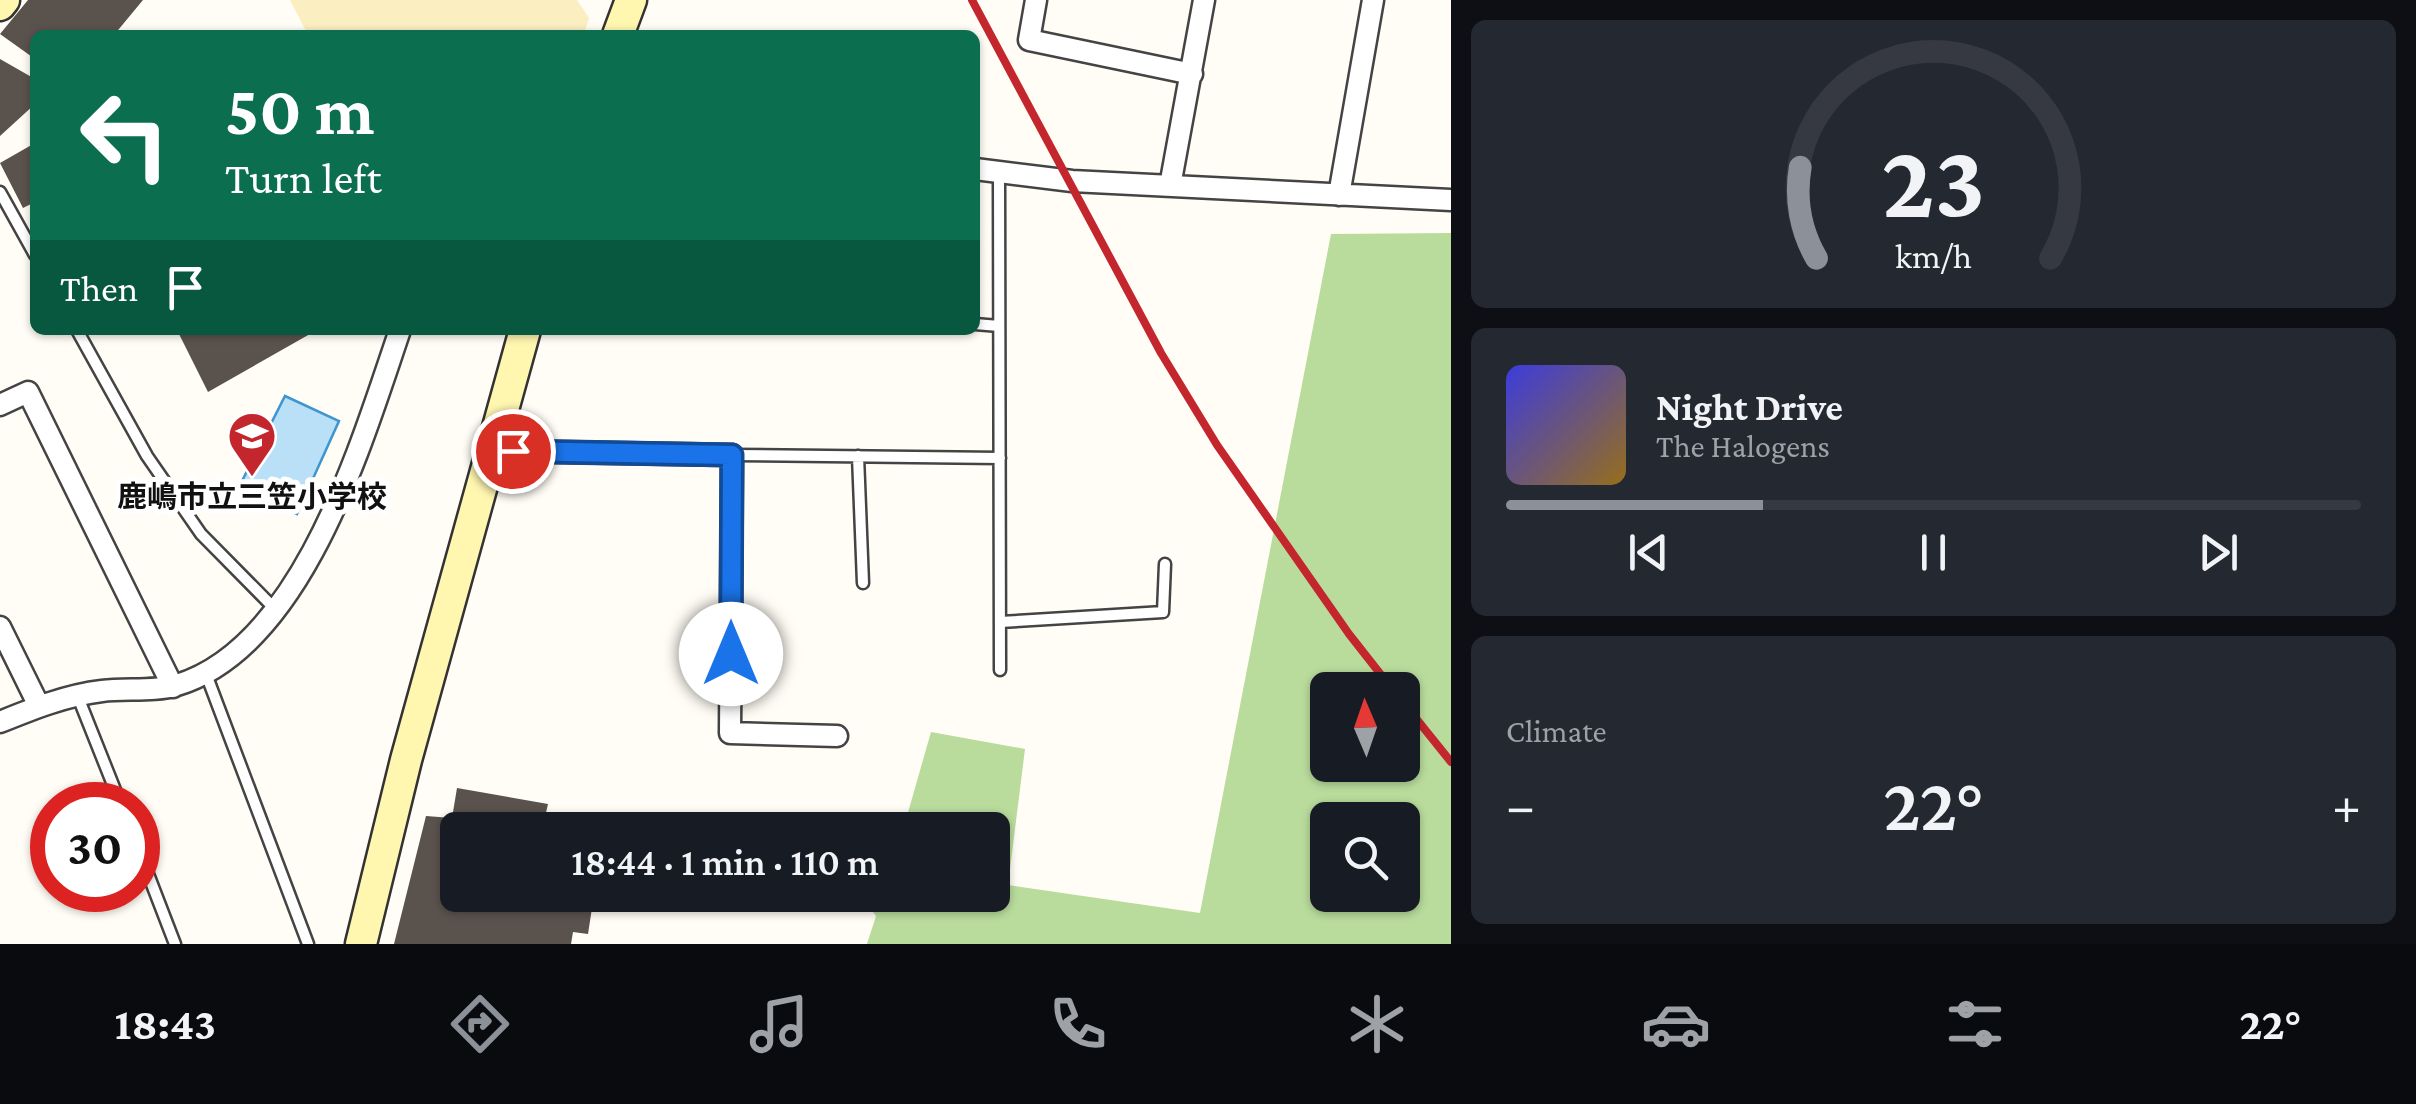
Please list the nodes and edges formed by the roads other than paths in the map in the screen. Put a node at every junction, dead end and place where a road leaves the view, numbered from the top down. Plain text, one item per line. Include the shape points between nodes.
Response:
1 (1036, 0) edge
2 (1204, 0) edge
3 (1373, 0) edge
4 (1192, 74) junction
5 (980, 169) edge
6 (999, 172) junction
7 (1170, 186) junction
8 (0, 192) edge
9 (1339, 194) junction
10 (1451, 200) edge
11 (30, 246) edge
12 (980, 324) edge
13 (1000, 326) junction
14 (80, 335) edge
15 (398, 335) edge
16 (524, 335) edge
17 (0, 406) edge
18 (492, 451) junction
19 (732, 455) junction
20 (858, 456) junction
21 (1000, 458) junction
22 (1166, 564) dead end
23 (863, 583) dead end
24 (274, 608) junction
25 (1000, 622) junction
26 (0, 627) edge
27 (1000, 670) dead end
28 (206, 674) junction
29 (173, 686) junction
30 (78, 696) junction
31 (39, 706) junction
32 (0, 722) edge
33 (837, 736) dead end
34 (111, 782) edge
35 (160, 905) edge
36 (175, 944) edge
37 (308, 944) edge
38 (361, 944) edge

1 - 4 street via 1029,40
2 - 4 street
3 - 9 street
4 - 7 street
5 - 6 street
6 - 7 street
6 - 13 lane
7 - 9 street
8 - 11 lane
9 - 10 street
12 - 13 lane
13 - 21 lane
14 - 24 lane via 147,456 201,534
15 - 24 street via 341,498 310,559
16 - 18 street
17 - 29 street via 28,392
18 - 19 street
18 - 38 street
19 - 20 lane
19 - 33 street via 730,733
20 - 21 lane
20 - 23 lane
21 - 25 lane
22 - 25 lane via 1163,612
24 - 28 street
25 - 27 lane
26 - 31 street
28 - 29 street
28 - 37 lane
29 - 30 street
30 - 31 street
30 - 34 lane
31 - 32 street
35 - 36 lane

